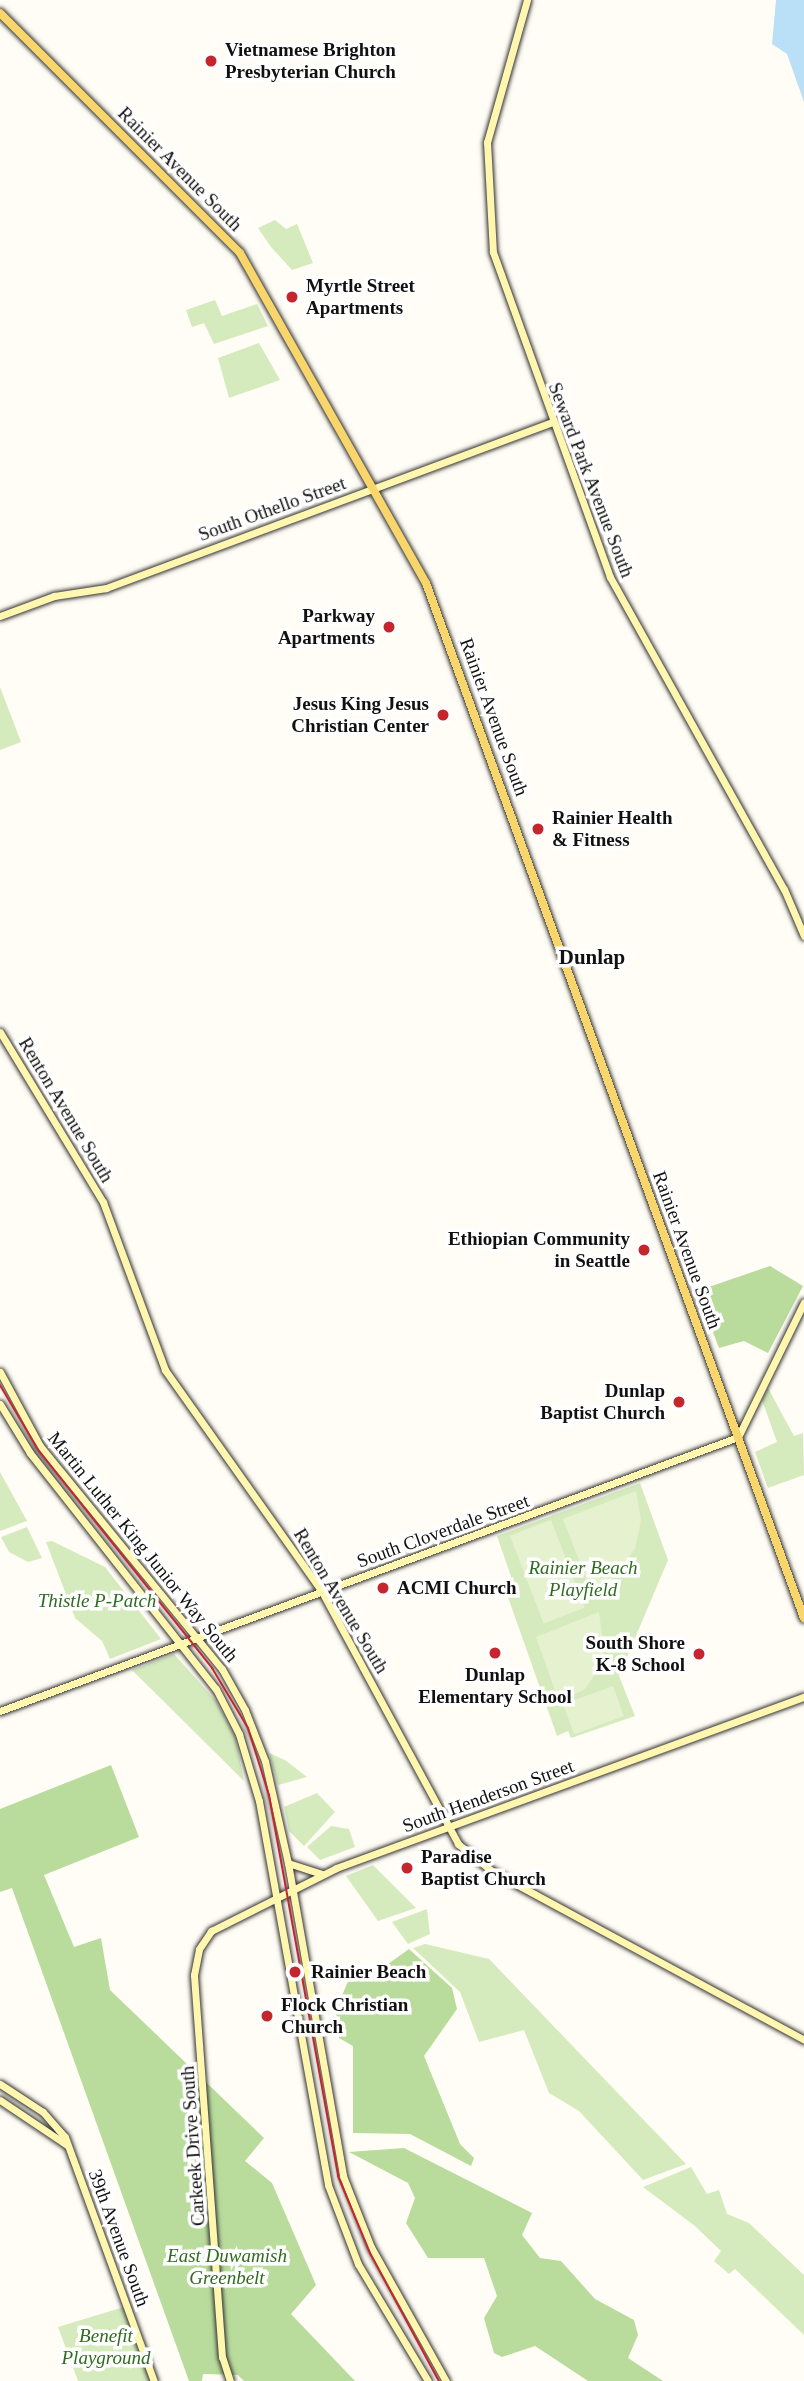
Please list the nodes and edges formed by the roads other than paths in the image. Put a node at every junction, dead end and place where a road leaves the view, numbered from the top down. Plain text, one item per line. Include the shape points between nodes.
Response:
1 (527, 0) edge
2 (0, 13) edge
3 (552, 422) junction
4 (372, 488) junction
5 (0, 616) edge
6 (804, 936) edge
7 (0, 1032) edge
8 (804, 1302) edge
9 (0, 1372) edge
10 (0, 1404) edge
11 (738, 1437) junction
12 (322, 1592) junction
13 (804, 1618) edge
14 (197, 1638) junction
15 (180, 1644) junction
16 (804, 1698) edge
17 (0, 1711) edge
18 (446, 1828) junction
19 (288, 1863) junction
20 (323, 1874) junction
21 (292, 1889) junction
22 (273, 1898) junction
23 (199, 1950) joint
24 (804, 2040) edge
25 (0, 2084) edge
26 (0, 2100) edge
27 (68, 2146) junction
28 (154, 2381) edge
29 (230, 2381) edge
30 (428, 2381) edge
31 (446, 2381) edge

1 - 3 main road, Seward Park Avenue South via 487,142 488,208 493,252
2 - 4 main road, Rainier Avenue South via 240,253
3 - 4 main road, South Othello Street
3 - 6 main road, Seward Park Avenue South via 610,577 784,888
4 - 5 main road, South Othello Street via 106,588 54,596
4 - 11 main road, Rainier Avenue South via 436,605
7 - 12 main road, Renton Avenue South via 103,1202 165,1370
8 - 11 main road
9 - 14 main road, Martin Luther King Junior Way South via 47,1455
10 - 15 main road, Martin Luther King Junior Way South via 30,1452
11 - 12 main road, South Cloverdale Street
11 - 13 main road, Rainier Avenue South
12 - 14 main road, South Cloverdale Street
12 - 18 main road, Renton Avenue South
14 - 15 main road, South Cloverdale Street
14 - 19 main road, Martin Luther King Junior Way South via 230,1681 256,1735
15 - 17 main road, South Cloverdale Street
15 - 22 main road, Martin Luther King Junior Way South via 216,1689 244,1745
16 - 18 main road, South Henderson Street
18 - 20 main road, South Henderson Street
18 - 24 main road, Renton Avenue South via 492,1871
19 - 20 main road
19 - 21 main road, Martin Luther King Junior Way South
20 - 21 main road, South Henderson Street
21 - 22 main road, South Henderson Street
21 - 31 main road, Martin Luther King Junior Way South via 343,2176 371,2248
22 - 23 main road, South Henderson Street via 221,1923
22 - 30 main road, Martin Luther King Junior Way South via 328,2185 359,2264
23 - 29 main road, Carkeek Drive South via 194,1975 222,2357
25 - 27 main road, 39th Avenue South via 53,2121
26 - 27 main road
27 - 28 main road, 39th Avenue South

